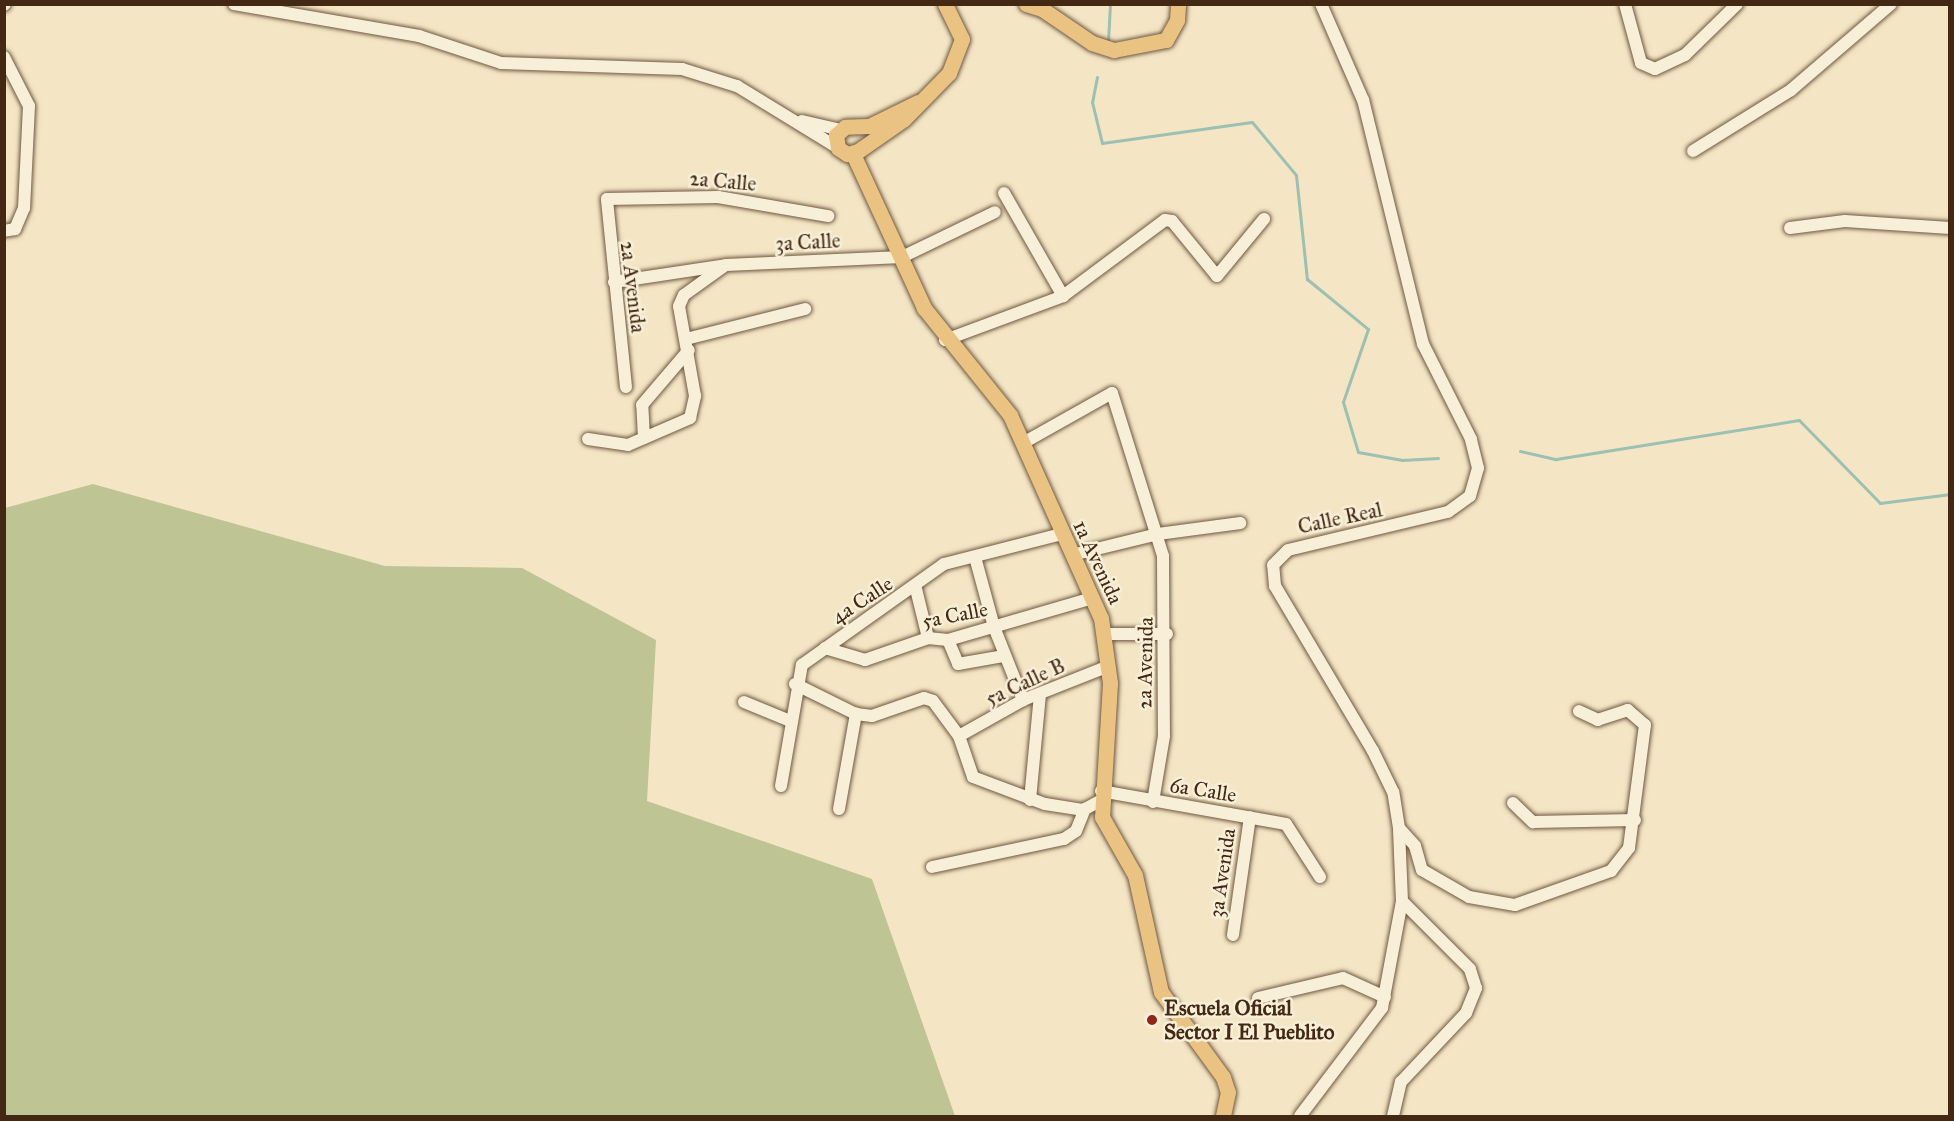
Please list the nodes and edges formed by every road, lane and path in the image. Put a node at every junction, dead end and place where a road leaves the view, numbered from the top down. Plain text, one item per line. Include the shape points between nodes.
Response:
1 (234, 4) edge
2 (945, 4) edge
3 (1026, 4) edge
4 (1178, 4) edge
5 (1321, 4) edge
6 (1625, 4) edge
7 (1737, 4) edge
8 (1891, 4) edge
9 (276, 9) edge
10 (4, 57) edge
11 (918, 102) junction
12 (795, 120) junction
13 (856, 128) junction
14 (840, 130) junction
15 (838, 148) junction
16 (857, 150) junction
17 (1693, 151) dead end
18 (1004, 193) dead end
19 (612, 195) joint
20 (995, 212) dead end
21 (828, 216) dead end
22 (1264, 219) dead end
23 (1790, 228) dead end
24 (1950, 228) edge
25 (10, 230) edge
26 (902, 257) junction
27 (726, 265) junction
28 (614, 282) junction
29 (1063, 296) junction
30 (805, 309) dead end
31 (945, 340) junction
32 (688, 345) junction
33 (626, 387) dead end
34 (644, 438) junction
35 (588, 440) dead end
36 (1023, 443) junction
37 (1239, 524) dead end
38 (1062, 534) junction
39 (1158, 534) junction
40 (1072, 555) junction
41 (975, 556) junction
42 (916, 589) junction
43 (1093, 598) junction
44 (994, 627) junction
45 (1104, 634) junction
46 (1167, 634) junction
47 (928, 638) junction
48 (948, 640) junction
49 (825, 648) junction
50 (1004, 656) junction
51 (1109, 666) junction
52 (795, 684) junction
53 (1040, 694) junction
54 (1023, 700) junction
55 (744, 702) dead end
56 (1579, 711) dead end
57 (856, 714) junction
58 (790, 721) junction
59 (959, 736) junction
60 (781, 786) dead end
61 (1101, 796) junction
62 (1030, 800) junction
63 (1153, 802) junction
64 (1513, 802) dead end
65 (839, 809) dead end
66 (1085, 809) junction
67 (1250, 817) junction
68 (1635, 820) junction
69 (1399, 828) junction
70 (932, 867) dead end
71 (1320, 877) dead end
72 (1402, 901) junction
73 (1233, 935) dead end
74 (1385, 997) junction
75 (1258, 998) dead end
76 (1224, 1116) edge
77 (1300, 1116) edge
78 (1393, 1116) edge

1 - 9 street
2 - 11 main road via 961,49 949,73
3 - 4 main road via 1042,9 1092,44 1121,50 1166,40 1177,20
5 - 69 street, Calle Real via 1363,100 1423,344 1471,439 1478,468 1470,496 1448,512 1288,550 1273,565 1275,586 1373,751 1393,792
6 - 7 street via 1641,63 1655,69 1685,55
8 - 17 street via 1791,90
9 - 12 street via 419,36 501,63 682,69 737,86
10 - 25 street via 29,106 24,208
11 - 13 main road
11 - 16 main road via 904,119
12 - 14 street
12 - 15 street
13 - 14 main road
13 - 16 main road, 1a Avenida
14 - 15 main road
15 - 16 main road
16 - 26 main road, 1a Avenida
18 - 29 street
19 - 21 street, 2a Calle via 718,197
19 - 28 street, 2a Avenida via 603,204
20 - 26 street, 3a Calle
22 - 29 street via 1217,276 1172,221 1165,220
23 - 24 street via 1845,222
26 - 27 street, 3a Calle
26 - 31 main road, 1a Avenida via 924,308
27 - 28 street, 3a Calle
27 - 32 street via 684,295 679,306
28 - 33 street, 2a Avenida
29 - 31 street
30 - 32 street
31 - 36 main road, 1a Avenida via 999,400
32 - 34 street via 642,405
32 - 34 street via 695,396 690,418
34 - 35 street via 628,445
36 - 38 main road, 1a Avenida
36 - 39 street, 2a Avenida via 1107,391
37 - 39 street
38 - 40 main road, 1a Avenida
38 - 41 street, 4a Calle
39 - 40 street
39 - 46 street, 2a Avenida
40 - 43 main road, 1a Avenida
41 - 42 street, 4a Calle via 944,564
41 - 44 street
42 - 47 street
42 - 49 street, 4a Calle
43 - 44 street, 5a Calle
43 - 45 main road, 1a Avenida
44 - 48 street, 5a Calle
44 - 50 street
45 - 46 street
45 - 51 main road, 1a Avenida
46 - 63 street, 2a Avenida via 1164,736
47 - 48 street, 5a Calle
47 - 49 street, 5a Calle via 865,660
48 - 50 street via 958,664
49 - 52 street, 4a Calle via 802,665
50 - 54 street
51 - 53 street, 5a Calle B
51 - 61 main road, 1a Avenida
52 - 57 street
52 - 58 street, 4a Calle
53 - 54 street, 5a Calle B
53 - 62 street
54 - 59 street, 5a Calle B
55 - 58 street
56 - 68 street via 1598,720 1628,710 1645,725
57 - 59 street via 872,716 924,698 933,701
57 - 65 street
58 - 60 street, 4a Calle
59 - 62 street via 973,777
61 - 63 street, 6a Calle
61 - 66 street
61 - 76 main road, 1a Avenida via 1107,827 1135,874 1161,992 1223,1077 1228,1092
62 - 66 street
63 - 67 street, 6a Calle
64 - 68 street via 1533,822
66 - 70 street via 1076,831 1064,840
67 - 71 street, 6a Calle via 1286,824
67 - 73 street, 3a Avenida
68 - 69 street via 1629,849 1611,871 1515,905 1469,897 1422,870 1415,846
69 - 72 street, Calle Real
72 - 74 street, Calle Real
72 - 78 street via 1470,969 1476,988 1466,1013 1401,1082
74 - 75 street via 1343,978
74 - 77 street, Calle Real via 1365,1034

